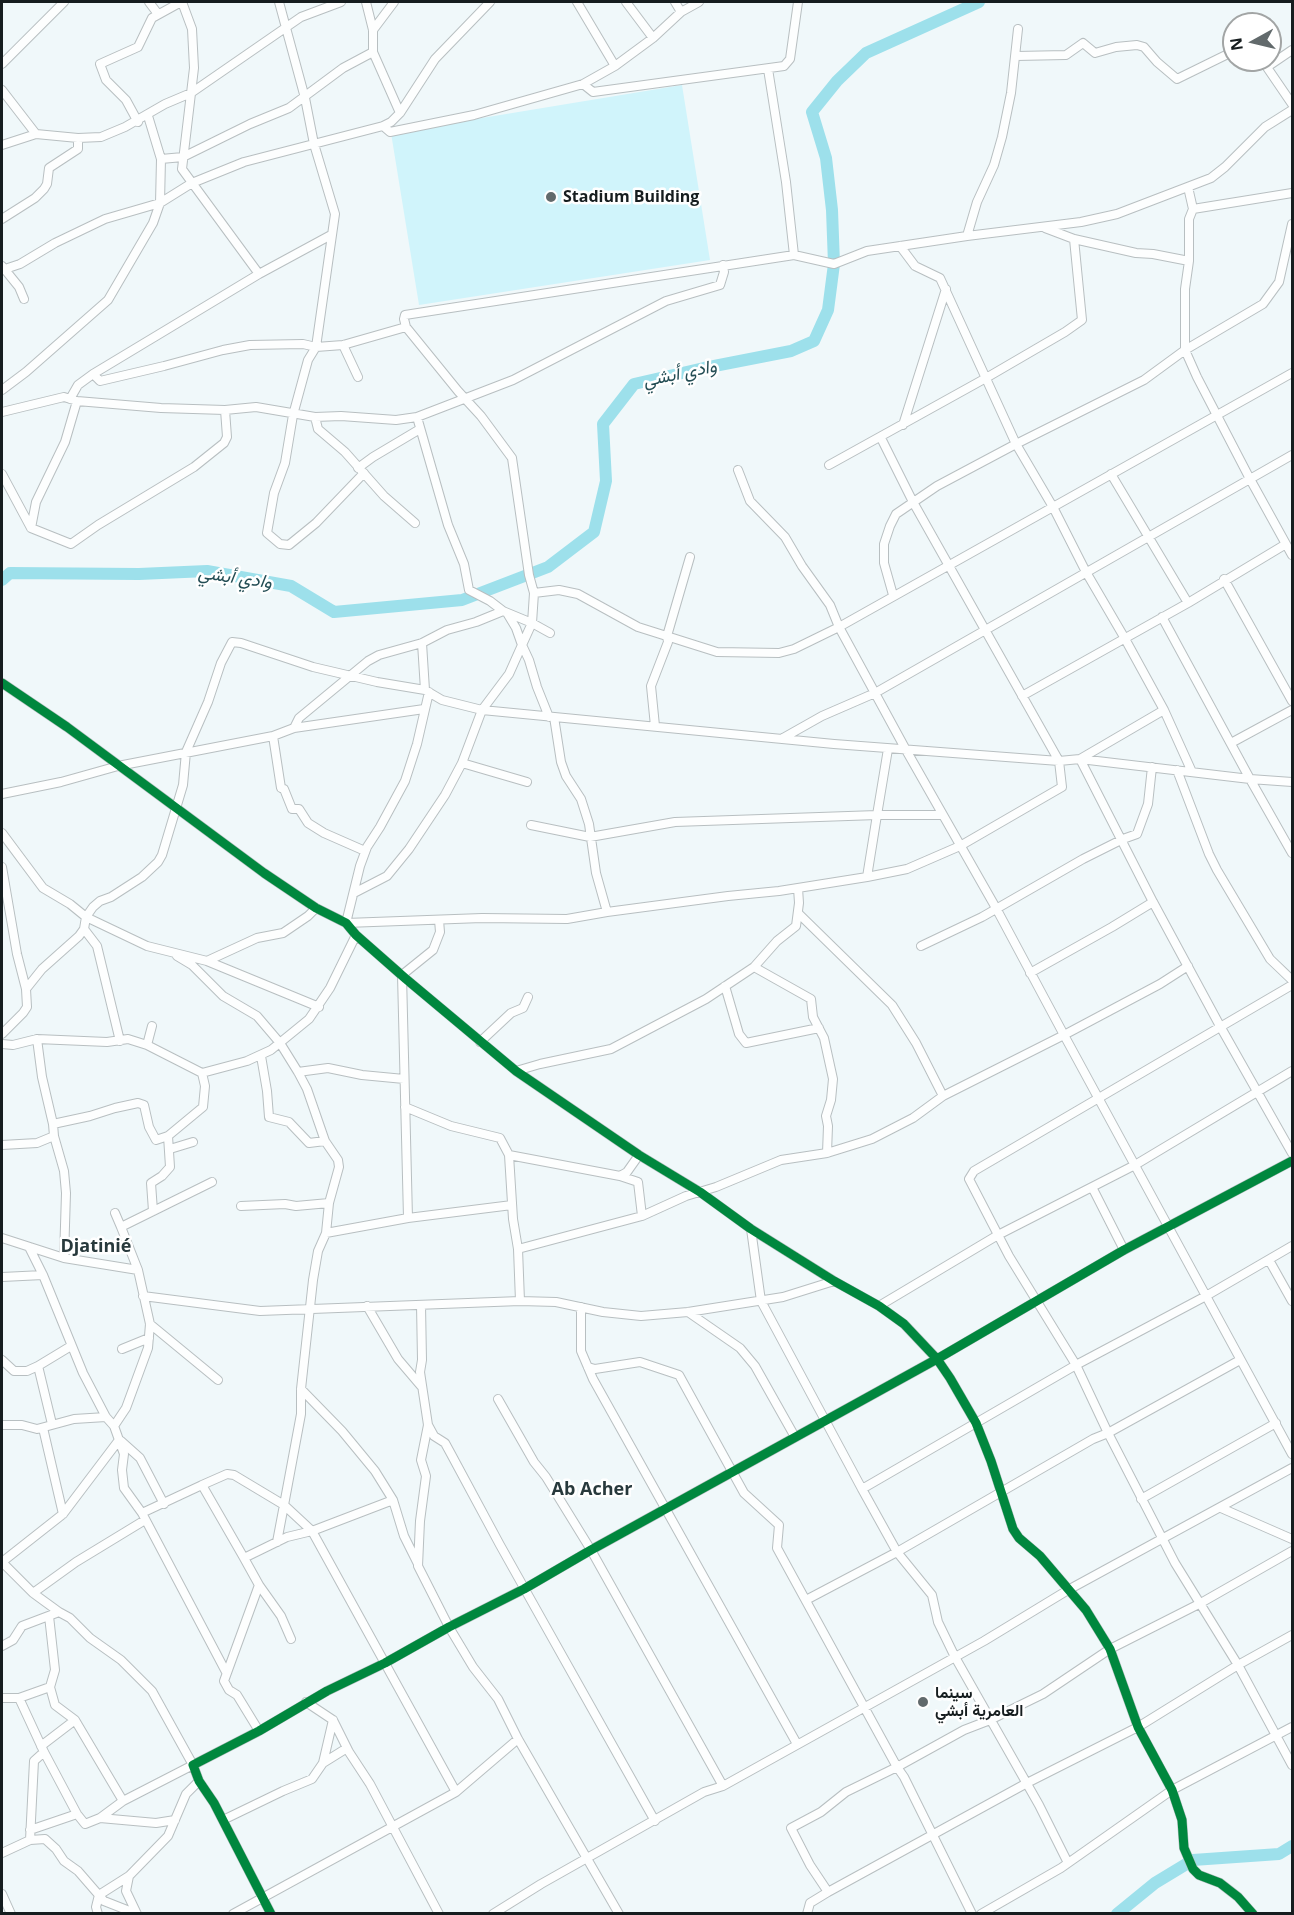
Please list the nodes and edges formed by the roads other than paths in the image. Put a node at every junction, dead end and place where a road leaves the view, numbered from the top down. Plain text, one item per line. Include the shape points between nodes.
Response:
1 (64, 2) edge
2 (149, 2) edge
3 (182, 2) edge
4 (279, 2) edge
5 (341, 2) edge
6 (366, 2) edge
7 (394, 2) edge
8 (490, 2) edge
9 (577, 2) edge
10 (626, 2) edge
11 (675, 2) edge
12 (699, 2) edge
13 (798, 2) edge
14 (681, 12) junction
15 (158, 14) junction
16 (286, 27) junction
17 (1018, 29) dead end
18 (373, 30) junction
19 (653, 38) junction
20 (373, 52) junction
21 (1016, 56) junction
22 (1222, 57) edge
23 (2, 64) edge
24 (615, 66) junction
25 (768, 69) junction
26 (1270, 72) edge
27 (583, 84) junction
28 (191, 93) junction
29 (3, 94) edge
30 (305, 98) junction
31 (1293, 104) edge
32 (1293, 110) edge
33 (399, 113) junction
34 (147, 116) junction
35 (138, 122) junction
36 (383, 126) junction
37 (36, 134) junction
38 (78, 138) junction
39 (314, 144) junction
40 (2, 145) edge
41 (183, 157) junction
42 (161, 159) junction
43 (192, 183) junction
44 (1188, 187) junction
45 (1293, 193) edge
46 (160, 203) junction
47 (1192, 209) junction
48 (2, 219) edge
49 (1293, 224) edge
50 (1044, 228) junction
51 (331, 235) junction
52 (966, 236) junction
53 (1074, 239) junction
54 (900, 246) junction
55 (794, 255) junction
56 (1189, 261) junction
57 (723, 265) junction
58 (3, 268) edge
59 (259, 274) junction
60 (946, 289) junction
61 (24, 299) dead end
62 (406, 327) junction
63 (343, 345) junction
64 (315, 347) junction
65 (1185, 350) junction
66 (1293, 373) edge
67 (93, 374) junction
68 (358, 376) dead end
69 (986, 378) junction
70 (2, 390) edge
71 (466, 399) junction
72 (74, 400) junction
73 (225, 410) junction
74 (2, 412) edge
75 (293, 415) junction
76 (1218, 416) junction
77 (315, 417) junction
78 (417, 417) junction
79 (903, 425) junction
80 (420, 429) junction
81 (880, 438) junction
82 (1016, 444) junction
83 (1293, 455) edge
84 (830, 465) dead end
85 (361, 470) junction
86 (738, 470) dead end
87 (1111, 474) junction
88 (3, 479) edge
89 (1250, 479) junction
90 (913, 501) junction
91 (1053, 507) junction
92 (415, 523) dead end
93 (31, 528) junction
94 (1148, 536) junction
95 (1286, 544) junction
96 (1293, 555) edge
97 (690, 557) dead end
98 (950, 565) junction
99 (1086, 572) junction
100 (1224, 579) junction
101 (534, 593) junction
102 (893, 595) junction
103 (1188, 603) junction
104 (505, 612) junction
105 (1161, 616) junction
106 (532, 622) junction
107 (839, 627) junction
108 (985, 630) junction
109 (550, 633) dead end
110 (667, 636) junction
111 (1124, 637) junction
112 (422, 643) junction
113 (522, 645) junction
114 (349, 675) junction
115 (2, 683) edge
116 (427, 691) junction
117 (875, 693) junction
118 (1022, 696) junction
119 (1293, 701) edge
120 (424, 709) junction
121 (482, 710) junction
122 (1164, 710) junction
123 (1293, 710) edge
124 (552, 717) junction
125 (655, 726) junction
126 (294, 728) junction
127 (273, 736) junction
128 (782, 739) junction
129 (1231, 743) junction
130 (888, 749) junction
131 (906, 750) junction
132 (186, 752) junction
133 (1080, 759) junction
134 (1059, 761) junction
135 (462, 763) junction
136 (118, 766) junction
137 (1152, 767) junction
138 (1177, 770) junction
139 (1192, 772) junction
140 (1250, 779) junction
141 (527, 782) dead end
142 (1293, 782) edge
143 (2, 794) edge
144 (176, 809) junction
145 (877, 815) junction
146 (941, 816) junction
147 (531, 825) dead end
148 (2, 833) edge
149 (590, 837) junction
150 (1123, 839) junction
151 (960, 846) junction
152 (365, 851) junction
153 (1293, 853) edge
154 (2, 867) edge
155 (867, 877) junction
156 (3, 884) edge
157 (798, 888) junction
158 (354, 893) junction
159 (1153, 902) junction
160 (316, 908) junction
161 (996, 908) junction
162 (607, 912) junction
163 (798, 914) junction
164 (86, 917) junction
165 (440, 920) junction
166 (346, 923) junction
167 (84, 929) junction
168 (356, 935) junction
169 (921, 946) dead end
170 (170, 951) junction
171 (207, 961) junction
172 (1188, 966) junction
173 (754, 967) junction
174 (1030, 973) junction
175 (402, 975) junction
176 (1293, 980) edge
177 (1293, 985) edge
178 (724, 986) junction
179 (26, 989) junction
180 (528, 998) dead end
181 (319, 1007) junction
182 (152, 1026) dead end
183 (1220, 1026) junction
184 (819, 1028) junction
185 (2, 1034) edge
186 (1064, 1035) junction
187 (37, 1040) junction
188 (120, 1041) junction
189 (480, 1042) junction
190 (280, 1043) junction
191 (2, 1044) edge
192 (147, 1045) junction
193 (261, 1056) junction
194 (516, 1071) junction
195 (1293, 1071) edge
196 (298, 1072) junction
197 (202, 1073) junction
198 (404, 1079) junction
199 (1257, 1091) junction
200 (943, 1096) junction
201 (1098, 1099) junction
202 (405, 1107) junction
203 (53, 1124) junction
204 (54, 1136) junction
205 (168, 1136) junction
206 (194, 1142) dead end
207 (325, 1142) junction
208 (2, 1145) edge
209 (170, 1149) junction
210 (826, 1153) junction
211 (1293, 1153) edge
212 (509, 1155) junction
213 (639, 1155) junction
214 (1293, 1161) edge
215 (1135, 1165) junction
216 (620, 1176) junction
217 (212, 1182) dead end
218 (1092, 1188) junction
219 (700, 1192) junction
220 (329, 1203) junction
221 (512, 1205) junction
222 (241, 1206) dead end
223 (153, 1211) junction
224 (115, 1213) dead end
225 (642, 1216) junction
226 (408, 1218) junction
227 (1169, 1226) junction
228 (121, 1227) junction
229 (751, 1229) junction
230 (326, 1233) junction
231 (999, 1235) junction
232 (2, 1238) edge
233 (29, 1246) junction
234 (1293, 1246) edge
235 (518, 1249) junction
236 (1124, 1250) junction
237 (64, 1258) junction
238 (1269, 1260) junction
239 (138, 1270) junction
240 (43, 1275) junction
241 (2, 1277) edge
242 (834, 1281) junction
243 (143, 1296) junction
244 (1206, 1296) junction
245 (520, 1301) junction
246 (761, 1301) junction
247 (1036, 1302) junction
248 (1293, 1302) edge
249 (367, 1305) junction
250 (421, 1305) junction
251 (581, 1306) junction
252 (879, 1306) junction
253 (311, 1310) junction
254 (688, 1312) junction
255 (150, 1324) junction
256 (149, 1338) junction
257 (71, 1346) junction
258 (122, 1349) dead end
259 (937, 1359) junction
260 (2, 1360) edge
261 (1240, 1360) junction
262 (1076, 1365) junction
263 (38, 1366) junction
264 (588, 1368) junction
265 (218, 1380) dead end
266 (421, 1386) junction
267 (301, 1389) junction
268 (498, 1399) dead end
269 (106, 1417) junction
270 (825, 1420) junction
271 (976, 1423) junction
272 (52, 1424) junction
273 (1276, 1424) junction
274 (2, 1425) edge
275 (428, 1425) junction
276 (114, 1426) junction
277 (43, 1428) junction
278 (1108, 1433) junction
279 (795, 1437) junction
280 (119, 1440) junction
281 (1293, 1454) edge
282 (1293, 1468) edge
283 (734, 1472) junction
284 (202, 1485) junction
285 (862, 1489) junction
286 (1002, 1492) junction
287 (1141, 1499) junction
288 (393, 1500) junction
289 (164, 1504) junction
290 (284, 1505) junction
291 (667, 1508) junction
292 (1221, 1508) junction
293 (63, 1514) junction
294 (144, 1517) junction
295 (312, 1531) junction
296 (1293, 1539) edge
297 (1162, 1540) junction
298 (277, 1542) junction
299 (591, 1550) junction
300 (1293, 1551) edge
301 (897, 1552) junction
302 (244, 1558) junction
303 (3, 1565) edge
304 (418, 1566) junction
305 (259, 1585) junction
306 (524, 1589) junction
307 (1068, 1590) junction
308 (33, 1593) junction
309 (806, 1600) junction
310 (1199, 1604) junction
311 (59, 1612) junction
312 (49, 1616) junction
313 (449, 1627) junction
314 (1293, 1635) edge
315 (291, 1639) dead end
316 (2, 1647) edge
317 (1110, 1649) junction
318 (955, 1657) junction
319 (386, 1663) junction
320 (1238, 1665) junction
321 (226, 1672) junction
322 (50, 1687) junction
323 (2, 1698) edge
324 (19, 1698) junction
325 (306, 1702) junction
326 (864, 1706) junction
327 (75, 1720) junction
328 (333, 1720) junction
329 (990, 1720) junction
330 (1138, 1727) junction
331 (1293, 1727) edge
332 (259, 1731) junction
333 (1276, 1736) junction
334 (518, 1739) junction
335 (797, 1744) junction
336 (347, 1748) junction
337 (43, 1749) junction
338 (324, 1763) junction
339 (193, 1765) junction
340 (1293, 1766) edge
341 (897, 1767) junction
342 (199, 1781) junction
343 (1027, 1783) junction
344 (723, 1786) junction
345 (1172, 1790) junction
346 (456, 1792) junction
347 (123, 1801) junction
348 (77, 1814) junction
349 (100, 1818) junction
350 (175, 1820) junction
351 (223, 1820) junction
352 (655, 1821) junction
353 (391, 1826) junction
354 (30, 1830) junction
355 (931, 1835) junction
356 (30, 1840) junction
357 (2, 1853) edge
358 (587, 1858) junction
359 (1068, 1863) junction
360 (129, 1876) junction
361 (828, 1892) junction
362 (2, 1894) edge
363 (99, 1895) junction
364 (263, 1896) junction
365 (241, 1911) edge
366 (136, 1913) edge
367 (11, 1914) edge
368 (98, 1914) edge
369 (233, 1914) edge
370 (272, 1914) edge
371 (439, 1914) edge
372 (493, 1914) edge
373 (619, 1914) edge
374 (807, 1914) edge
375 (972, 1914) edge
376 (981, 1914) edge
377 (1253, 1914) edge

1 - 23 street
2 - 15 street
3 - 15 street
3 - 28 street via 192,29
4 - 16 street
5 - 16 street
6 - 18 street
7 - 18 street
8 - 33 street via 435,59
9 - 24 street
10 - 19 street
11 - 14 street
12 - 14 street
13 - 25 street via 789,63
14 - 19 street
15 - 35 street via 150,21 138,47 100,64 106,80 126,100
16 - 28 street
16 - 30 street
17 - 21 street
18 - 20 street
19 - 24 street
20 - 30 street via 343,68
20 - 33 street
21 - 22 street via 1066,55 1083,43 1095,53 1137,45 1143,46 1177,79
21 - 52 street via 994,165
24 - 27 street
25 - 27 street via 594,92
25 - 55 street
26 - 31 street
27 - 36 street via 474,115 390,132
28 - 34 street
28 - 41 street
29 - 37 street
30 - 39 street
30 - 41 street
32 - 44 street via 1265,127 1211,178
33 - 36 street
34 - 35 street
34 - 42 street
35 - 38 street via 101,137
36 - 39 street
37 - 38 street
37 - 40 street
38 - 48 street via 78,149 49,168 44,189
39 - 43 street via 244,162
39 - 51 street via 335,214
41 - 42 street
41 - 43 street via 182,169
42 - 46 street
43 - 46 street
43 - 59 street
44 - 47 street
44 - 50 street via 1117,214
45 - 47 street
46 - 58 street via 105,219 20,264
46 - 70 street via 153,223 108,300
47 - 56 street
49 - 65 street via 1279,282 1270,296
50 - 52 street
50 - 53 street
51 - 59 street
51 - 64 street
52 - 54 street
53 - 56 street
53 - 69 street via 1082,320
54 - 55 street via 867,251 834,264
54 - 60 street via 915,266 940,278
55 - 57 street
56 - 65 street
57 - 62 street via 407,314
57 - 71 street via 720,285 666,301 555,360
58 - 61 street
59 - 67 street
60 - 69 street
60 - 79 street
62 - 63 street
62 - 71 street
63 - 64 street
63 - 68 street
64 - 67 street via 250,345 100,381
64 - 75 street
65 - 76 street
65 - 82 street via 1144,380
66 - 76 street
67 - 72 street via 78,385
69 - 79 street
69 - 82 street
71 - 78 street
71 - 101 street via 512,458
72 - 73 street
72 - 74 street via 64,397
72 - 93 street via 65,442 36,502
73 - 75 street via 256,407
73 - 93 street via 224,443 194,467 75,542 67,543
75 - 77 street
75 - 85 street via 267,533 274,542 289,545 297,540
76 - 87 street
76 - 89 street
77 - 78 street
77 - 85 street via 318,429
78 - 80 street
79 - 81 street
80 - 85 street via 373,457
80 - 104 street via 469,590
81 - 84 street
81 - 90 street
82 - 90 street
82 - 91 street
83 - 89 street
85 - 92 street
86 - 107 street via 750,501 785,537 830,604
87 - 91 street
87 - 94 street
88 - 93 street
89 - 94 street
89 - 95 street
90 - 98 street
90 - 102 street via 896,514 884,544 884,563
91 - 98 street
91 - 99 street
94 - 99 street
94 - 103 street
95 - 96 street
95 - 100 street
97 - 110 street
98 - 102 street
98 - 108 street
99 - 108 street
99 - 111 street
100 - 103 street
100 - 119 street
101 - 106 street
101 - 110 street via 543,590 578,594 638,627
102 - 107 street
103 - 105 street
104 - 106 street
104 - 112 street via 447,630
104 - 113 street
105 - 111 street
105 - 129 street
106 - 109 street
106 - 113 street
107 - 110 street via 794,649 768,654 717,652
107 - 117 street
108 - 117 street
108 - 118 street
110 - 125 street via 651,686
111 - 118 street
111 - 122 street
112 - 114 street via 379,655
112 - 116 street
113 - 121 street via 509,674
113 - 124 street
114 - 116 street
114 - 126 street via 299,718
114 - 132 street via 232,642
115 - 136 street
116 - 120 street
116 - 121 street via 442,700
117 - 128 street
117 - 131 street
118 - 134 street
120 - 126 street
120 - 152 street via 405,781
121 - 124 street
121 - 135 street
122 - 133 street
122 - 139 street
123 - 129 street
124 - 125 street
124 - 149 street via 562,768 581,799
125 - 128 street
126 - 127 street
127 - 132 street
127 - 152 street via 281,788 292,809 299,809 308,823 324,833
128 - 130 street
129 - 140 street
130 - 131 street
130 - 145 street
131 - 134 street
131 - 146 street
132 - 136 street
132 - 144 street
133 - 134 street
133 - 137 street
133 - 150 street
134 - 151 street via 1062,787
135 - 141 street
135 - 158 street via 433,815 396,866 387,876
136 - 143 street
136 - 144 street
137 - 138 street
137 - 150 street via 1143,820 1137,834
138 - 139 street
138 - 176 street via 1217,870 1270,959
139 - 140 street
140 - 142 street
140 - 153 street
144 - 160 street
144 - 164 street via 158,862 142,877 100,901
145 - 146 street
145 - 149 street via 675,822
145 - 155 street
146 - 151 street
147 - 149 street
148 - 164 street via 43,888
149 - 162 street
150 - 159 street
150 - 161 street
151 - 155 street via 907,868
151 - 161 street
152 - 158 street
154 - 156 street
155 - 157 street
156 - 179 street
157 - 162 street
157 - 163 street
158 - 166 street
159 - 172 street
159 - 174 street
160 - 166 street
160 - 171 street via 283,933 256,938
161 - 169 street
161 - 174 street
162 - 165 street via 567,919
163 - 173 street via 796,926
163 - 200 street via 892,1005
164 - 167 street
164 - 170 street via 147,946
165 - 166 street
165 - 175 street via 433,950
166 - 168 street
167 - 179 street
167 - 188 street via 97,946
168 - 175 street
168 - 181 street
170 - 171 street
170 - 190 street via 192,965 223,996 257,1016
171 - 181 street
172 - 183 street
172 - 186 street
173 - 178 street
173 - 184 street via 811,999
174 - 186 street
175 - 189 street
175 - 198 street
177 - 183 street
178 - 184 street via 739,1034 746,1043
178 - 194 street via 611,1049
179 - 185 street via 27,1007
180 - 189 street via 523,1008 511,1013
181 - 190 street
182 - 192 street
183 - 199 street
183 - 201 street
184 - 210 street via 833,1079 826,1116
186 - 200 street
186 - 201 street
187 - 188 street
187 - 191 street
187 - 203 street
188 - 192 street via 128,1039
189 - 194 street
190 - 193 street
190 - 196 street
192 - 197 street
193 - 197 street
193 - 207 street via 269,1117 289,1122 309,1143
194 - 213 street
195 - 199 street
196 - 198 street via 328,1068
196 - 207 street
197 - 205 street via 203,1107
198 - 202 street
199 - 211 street
199 - 215 street
200 - 210 street via 889,1131
201 - 215 street
201 - 231 street via 970,1175
202 - 212 street via 451,1126 500,1138
202 - 226 street
203 - 204 street
203 - 205 street via 138,1103 144,1105 156,1140
204 - 208 street via 38,1143
204 - 237 street via 66,1193
205 - 209 street
206 - 209 street
207 - 220 street via 339,1167
209 - 223 street via 170,1167 151,1183
210 - 219 street via 781,1160
212 - 216 street
212 - 221 street
213 - 216 street
213 - 219 street
214 - 227 street
215 - 218 street
215 - 227 street
216 - 225 street via 638,1182
217 - 223 street
218 - 231 street
218 - 236 street
219 - 225 street
219 - 229 street
220 - 222 street
220 - 230 street
221 - 226 street
221 - 235 street
223 - 228 street
224 - 228 street
225 - 235 street
226 - 230 street
227 - 236 street
227 - 244 street
228 - 239 street
229 - 242 street
229 - 246 street
230 - 253 street via 318,1251
231 - 247 street
231 - 252 street
232 - 233 street
233 - 237 street
233 - 240 street
234 - 238 street
235 - 245 street
236 - 247 street
237 - 239 street
238 - 244 street
238 - 248 street
239 - 243 street
240 - 241 street
240 - 257 street
242 - 246 street
242 - 252 street
243 - 253 street via 260,1311
243 - 255 street
244 - 261 street
244 - 262 street
245 - 250 street
245 - 251 street
246 - 254 street
246 - 270 street
247 - 259 street
247 - 262 street
249 - 250 street
249 - 253 street
249 - 266 street via 398,1359
250 - 266 street
251 - 254 street via 640,1316
251 - 264 street via 581,1351
252 - 259 street via 904,1324
253 - 267 street
254 - 279 street via 740,1348 755,1366
255 - 256 street
255 - 265 street
256 - 258 street
256 - 276 street via 126,1408
257 - 263 street
257 - 269 street
259 - 270 street
259 - 271 street
260 - 263 street via 14,1371
261 - 273 street
261 - 278 street
262 - 271 street
262 - 278 street
263 - 272 street
264 - 283 street via 640,1362 678,1375
264 - 291 street
266 - 275 street
267 - 288 street via 356,1446
267 - 290 street via 300,1424
268 - 299 street
269 - 272 street
269 - 276 street
270 - 279 street
270 - 285 street
271 - 285 street
271 - 286 street
272 - 277 street
273 - 281 street
273 - 287 street
274 - 277 street
275 - 304 street via 421,1460 426,1476
275 - 306 street via 448,1448
276 - 280 street
277 - 293 street
278 - 286 street
278 - 287 street
279 - 283 street
280 - 289 street via 140,1458
280 - 293 street
280 - 294 street via 124,1454 124,1488
282 - 292 street
283 - 291 street
283 - 309 street via 744,1493 779,1525 777,1548
284 - 289 street
284 - 290 street via 227,1474 234,1475
284 - 302 street
285 - 301 street
286 - 301 street
286 - 307 street via 1013,1529
287 - 297 street
288 - 295 street
288 - 304 street
289 - 294 street
290 - 295 street
290 - 298 street
291 - 299 street
291 - 335 street
292 - 296 street
292 - 297 street
293 - 303 street
294 - 308 street
294 - 321 street
295 - 298 street
295 - 319 street
297 - 307 street
297 - 310 street
298 - 302 street
299 - 306 street
299 - 344 street
300 - 310 street
301 - 309 street
301 - 318 street via 932,1595 938,1622
302 - 305 street
303 - 308 street
304 - 313 street
305 - 315 street
305 - 321 street
306 - 313 street
306 - 352 street
307 - 317 street via 1099,1628
307 - 318 street
308 - 311 street
309 - 326 street
310 - 317 street
310 - 320 street
311 - 312 street
311 - 339 street via 121,1660 152,1691
312 - 316 street via 22,1626 13,1640
312 - 322 street via 56,1670
313 - 319 street
313 - 334 street via 498,1699
314 - 320 street
317 - 329 street via 1043,1694
317 - 330 street
318 - 326 street
318 - 329 street
319 - 325 street
319 - 346 street
320 - 330 street
320 - 333 street
321 - 332 street via 224,1681 229,1690 237,1695
322 - 324 street
322 - 327 street via 55,1704
323 - 324 street
324 - 337 street
325 - 328 street
325 - 332 street
326 - 335 street
326 - 341 street
327 - 337 street
327 - 347 street
328 - 336 street
328 - 338 street
329 - 341 street
329 - 343 street
330 - 343 street
330 - 345 street
331 - 333 street
332 - 339 street
333 - 340 street
333 - 345 street
334 - 346 street
334 - 358 street
335 - 344 street
336 - 338 street
336 - 353 street
337 - 348 street
337 - 354 street via 34,1761
338 - 351 street via 312,1779
339 - 342 street
339 - 347 street
341 - 355 street
341 - 361 street via 846,1792 821,1812 791,1828
342 - 350 street via 186,1794
342 - 351 street
343 - 355 street
343 - 359 street
344 - 352 street via 704,1792
345 - 359 street
345 - 377 street via 1182,1820 1184,1848 1193,1869 1221,1882
346 - 353 street
347 - 349 street
348 - 349 street via 85,1824
348 - 354 street
349 - 350 street via 156,1823
350 - 360 street via 168,1836
351 - 364 street
352 - 358 street
353 - 364 street
353 - 371 street
354 - 356 street
355 - 361 street
355 - 375 street
356 - 357 street
356 - 363 street via 45,1839
358 - 372 street
358 - 373 street
359 - 376 street
360 - 363 street
360 - 366 street via 126,1891
361 - 374 street via 810,1903
362 - 367 street
363 - 366 street via 104,1901
363 - 368 street
364 - 365 street
364 - 370 street
365 - 369 street

